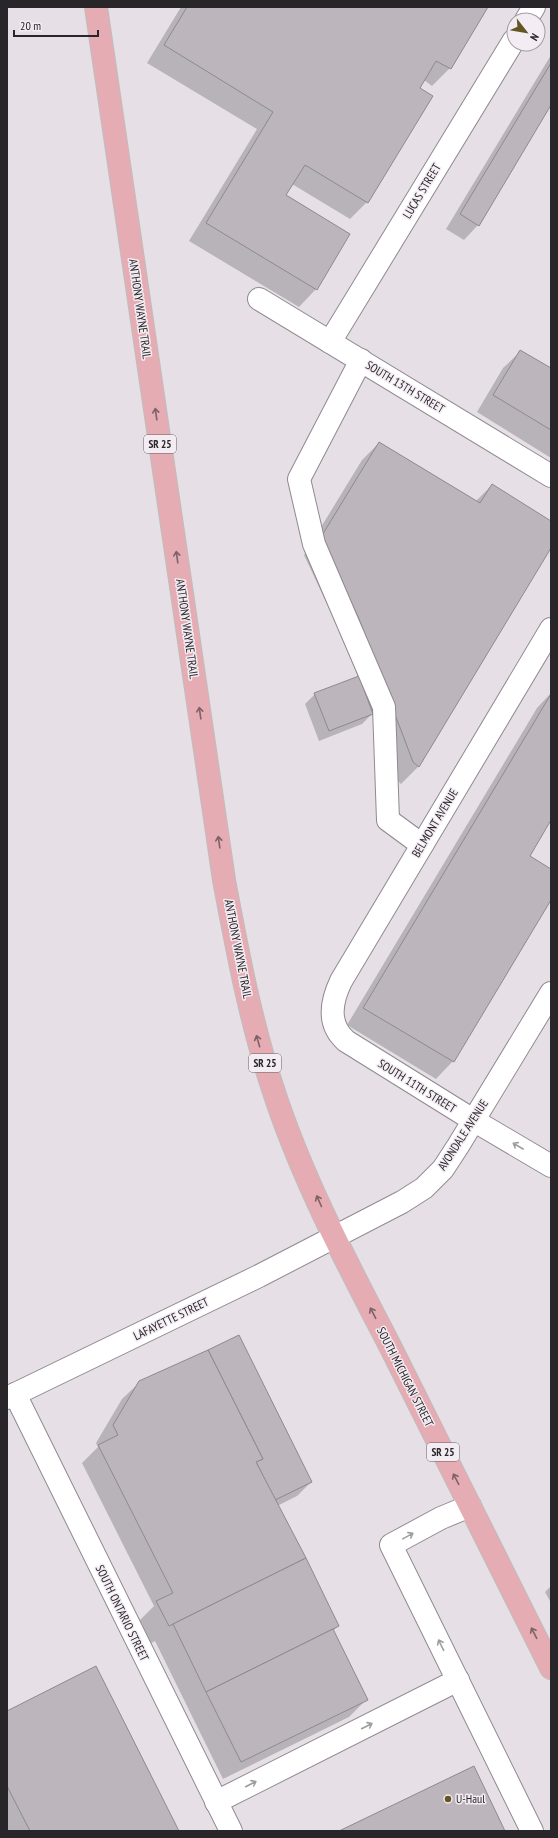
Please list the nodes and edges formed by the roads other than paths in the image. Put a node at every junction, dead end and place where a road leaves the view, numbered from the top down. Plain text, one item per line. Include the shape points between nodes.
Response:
1 (96, 7) edge
2 (507, 52) edge
3 (259, 299) dead end
4 (330, 342) junction
5 (361, 360) junction
6 (551, 476) edge
7 (551, 629) edge
8 (422, 845) junction
9 (551, 993) edge
10 (333, 1022) joint
11 (473, 1120) junction
12 (551, 1166) edge
13 (334, 1237) junction
14 (11, 1396) edge
15 (470, 1506) junction
16 (551, 1668) edge
17 (458, 1680) junction
18 (216, 1802) junction
19 (231, 1831) edge
20 (532, 1831) edge

13 -> 1 main road, ANTHONY WAYNE TRAIL / SR 25 via 290,1137 272,1087 258,1040 233,931
2 - 4 street, LUCAS STREET
3 - 4 street, SOUTH 13TH STREET
4 - 5 street, SOUTH 13TH STREET
5 - 6 street, SOUTH 13TH STREET
5 - 8 street via 299,479 314,544 384,707 388,820
7 - 8 street, BELMONT AVENUE
8 - 10 street, BELMONT AVENUE via 341,981 334,1000
9 - 11 street, AVONDALE AVENUE
10 - 11 street, SOUTH 11TH STREET via 336,1031 346,1041
12 -> 11 street, SOUTH 11TH STREET
11 - 13 street, AVONDALE AVENUE via 443,1168 424,1188
13 - 14 street, LAFAYETTE STREET via 260,1276
15 -> 13 main road, SOUTH MICHIGAN STREET / SR 25
14 - 18 street, SOUTH ONTARIO STREET
16 -> 15 main road, SOUTH MICHIGAN STREET / SR 25
17 -> 15 street via 391,1545 440,1518
18 -> 17 street
17 - 20 street
18 - 19 street, SOUTH ONTARIO STREET

